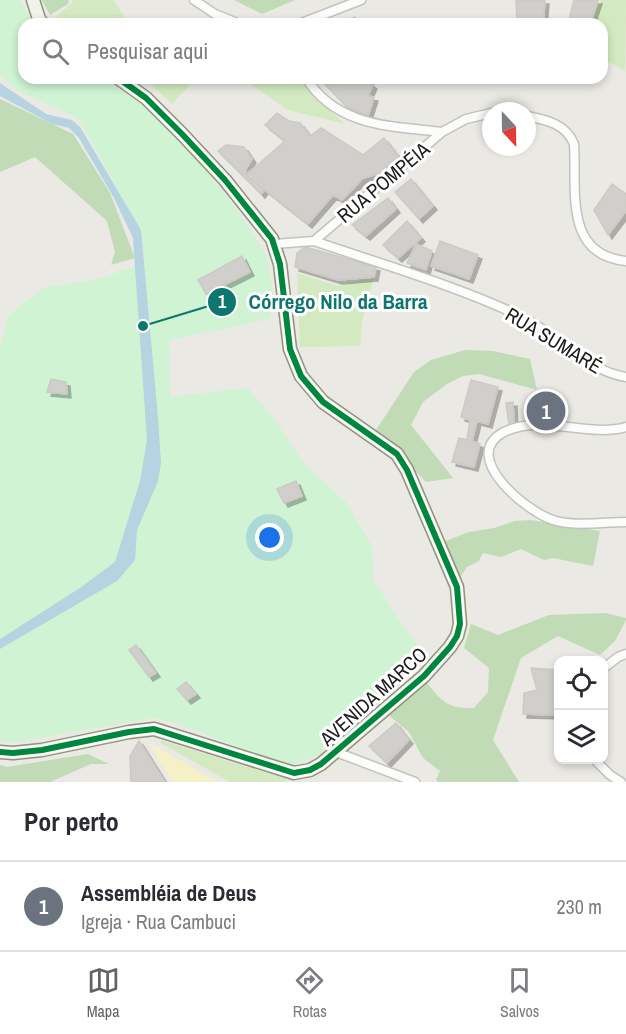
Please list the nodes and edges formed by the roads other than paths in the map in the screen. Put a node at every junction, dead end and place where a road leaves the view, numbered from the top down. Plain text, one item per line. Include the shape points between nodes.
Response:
1 (33, 0) edge
2 (194, 0) edge
3 (362, 0) edge
4 (39, 18) edge
5 (225, 18) edge
6 (315, 18) edge
7 (126, 84) edge
8 (311, 84) edge
9 (482, 116) edge
10 (536, 118) edge
11 (442, 132) junction
12 (314, 241) junction
13 (274, 244) junction
14 (626, 261) edge
15 (626, 377) edge
16 (626, 427) edge
17 (626, 522) edge
18 (626, 654) edge
19 (608, 664) edge
20 (0, 752) edge
21 (336, 752) junction
22 (600, 764) edge
23 (415, 782) edge
24 (621, 782) edge

1 - 4 main road
2 - 5 street
3 - 6 street
7 - 13 main road, AVENIDA MARCO via 182,134
8 - 11 street via 333,106 360,120
9 - 11 street, RUA POMPÉIA
10 - 14 street via 558,125 574,144 576,217 582,233 598,253
11 - 12 street, RUA POMPÉIA
12 - 13 street
12 - 15 street, RUA SUMARÉ via 518,314 592,365
13 - 21 main road, AVENIDA MARCO via 294,363 324,402 397,454 457,586 460,624 450,647 424,676
16 - 17 street via 514,428 496,438 489,457 506,489 538,513 573,523
18 - 19 street
20 - 21 main road, AVENIDA MARCO via 42,750 154,729 294,774 310,770
21 - 23 street
22 - 24 street

